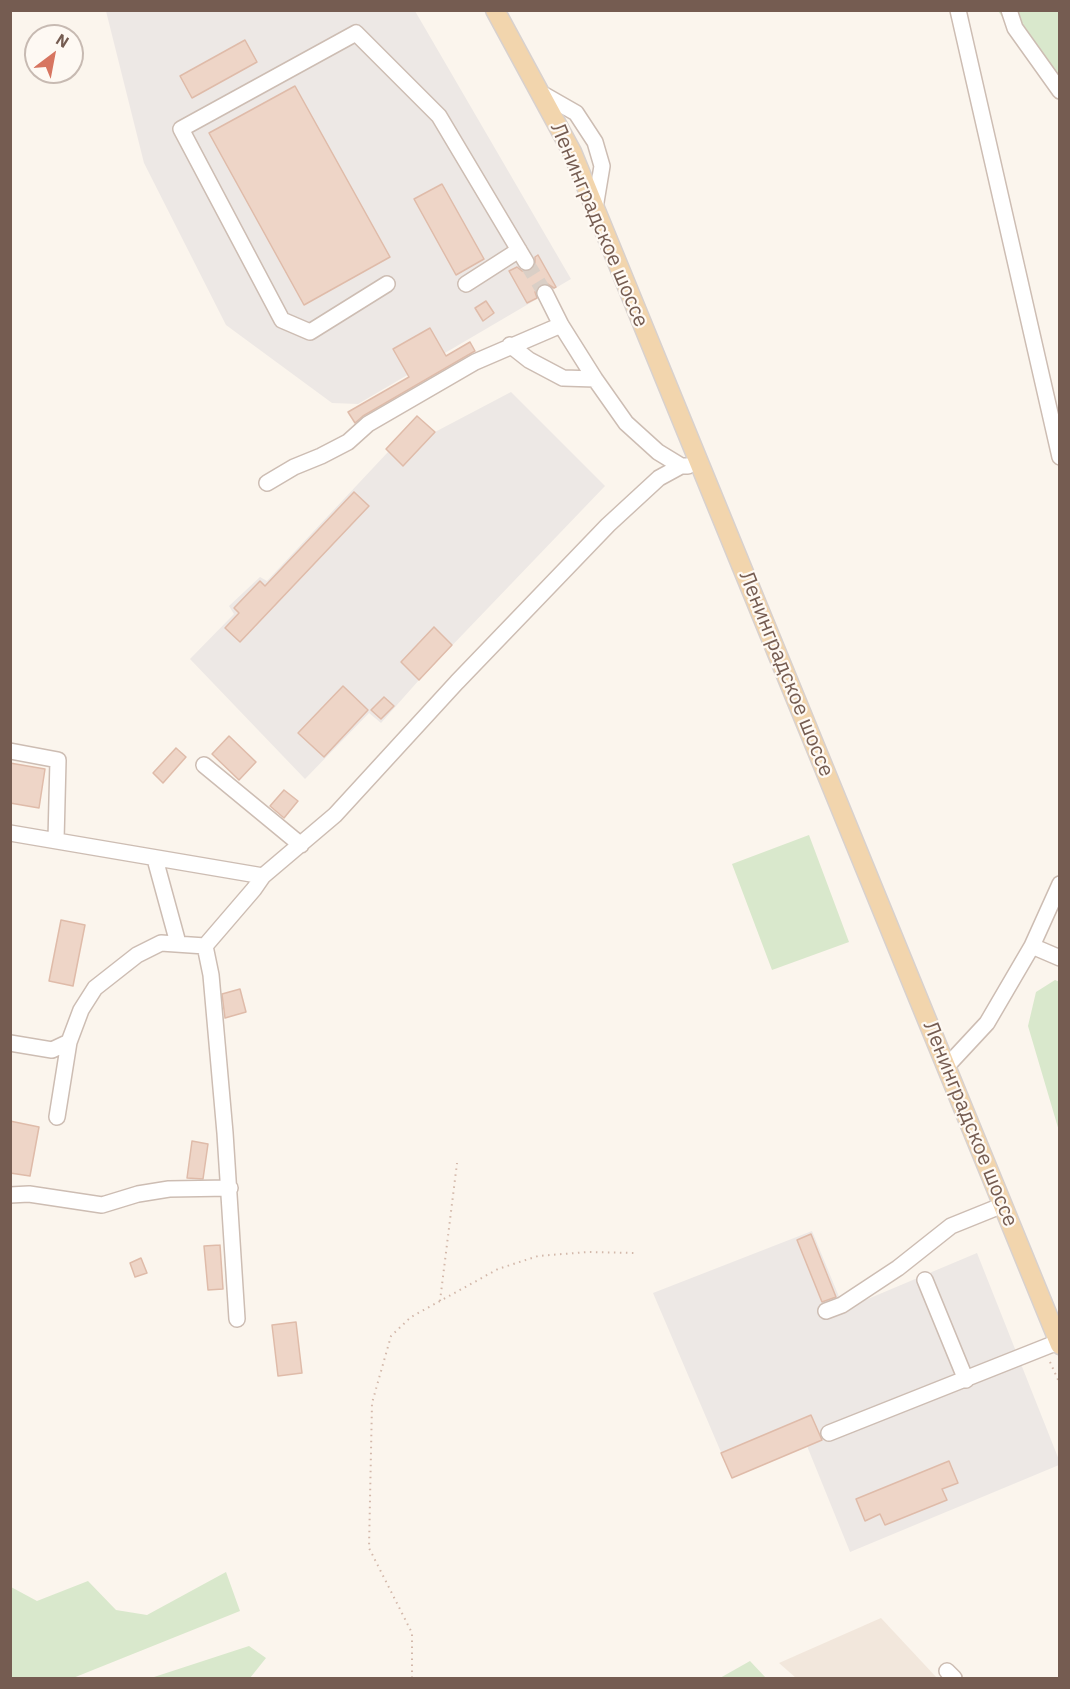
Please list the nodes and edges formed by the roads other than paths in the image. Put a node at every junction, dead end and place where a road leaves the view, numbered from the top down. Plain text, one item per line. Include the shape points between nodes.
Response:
1 (495, 10) edge
2 (958, 10) edge
3 (1009, 10) edge
4 (1059, 91) edge
5 (541, 93) junction
6 (595, 208) junction
7 (387, 284) dead end
8 (466, 284) dead end
9 (545, 293) tunnel mouth
10 (561, 325) junction
11 (510, 345) junction
12 (595, 380) junction
13 (1059, 457) edge
14 (700, 465) junction
15 (681, 466) junction
16 (267, 483) dead end
17 (10, 751) edge
18 (204, 765) dead end
19 (10, 833) edge
20 (56, 840) junction
21 (301, 845) junction
22 (155, 859) junction
23 (263, 876) junction
24 (1059, 884) edge
25 (178, 943) junction
26 (206, 946) junction
27 (1032, 946) junction
28 (1059, 958) edge
29 (69, 1042) junction
30 (10, 1043) edge
31 (947, 1066) junction
32 (57, 1117) dead end
33 (230, 1188) junction
34 (10, 1195) edge
35 (1003, 1205) junction
36 (926, 1280) dead end
37 (826, 1311) dead end
38 (237, 1319) dead end
39 (1059, 1344) edge
40 (966, 1380) junction
41 (830, 1433) dead end

1 - 5 main road, Ленинградское шоссе
2 - 13 street
3 - 4 street via 1015,28
5 - 6 main road, Ленинградское шоссе
5 - 6 street via 576,114 595,142 602,166
6 - 14 main road, Ленинградское шоссе
7 - 8 street via 310,332 282,320 181,129 356,33 439,116 523,256
9 - 10 street
10 - 11 street
10 - 12 street
11 - 12 street via 563,378
11 - 16 street via 368,424 348,442
12 - 15 street via 626,423 658,452
14 - 15 street
14 - 31 main road, Ленинградское шоссе
15 - 21 street via 659,478 608,525 374,775
17 - 20 street via 58,760
18 - 21 street
19 - 20 street
20 - 22 street
21 - 23 street
22 - 23 street
22 - 25 street
23 - 26 street
24 - 27 street
25 - 26 street
25 - 29 street via 161,943 137,955 95,988 81,1010
26 - 33 street
27 - 28 street
27 - 31 street via 987,1023
29 - 30 street via 52,1050
29 - 32 street
31 - 35 main road, Ленинградское шоссе
33 - 34 street via 169,1189 102,1205 29,1194
33 - 38 street
35 - 37 street via 951,1226 898,1268 842,1305
35 - 39 main road, Ленинградское шоссе
36 - 40 street
39 - 40 street
40 - 41 street

